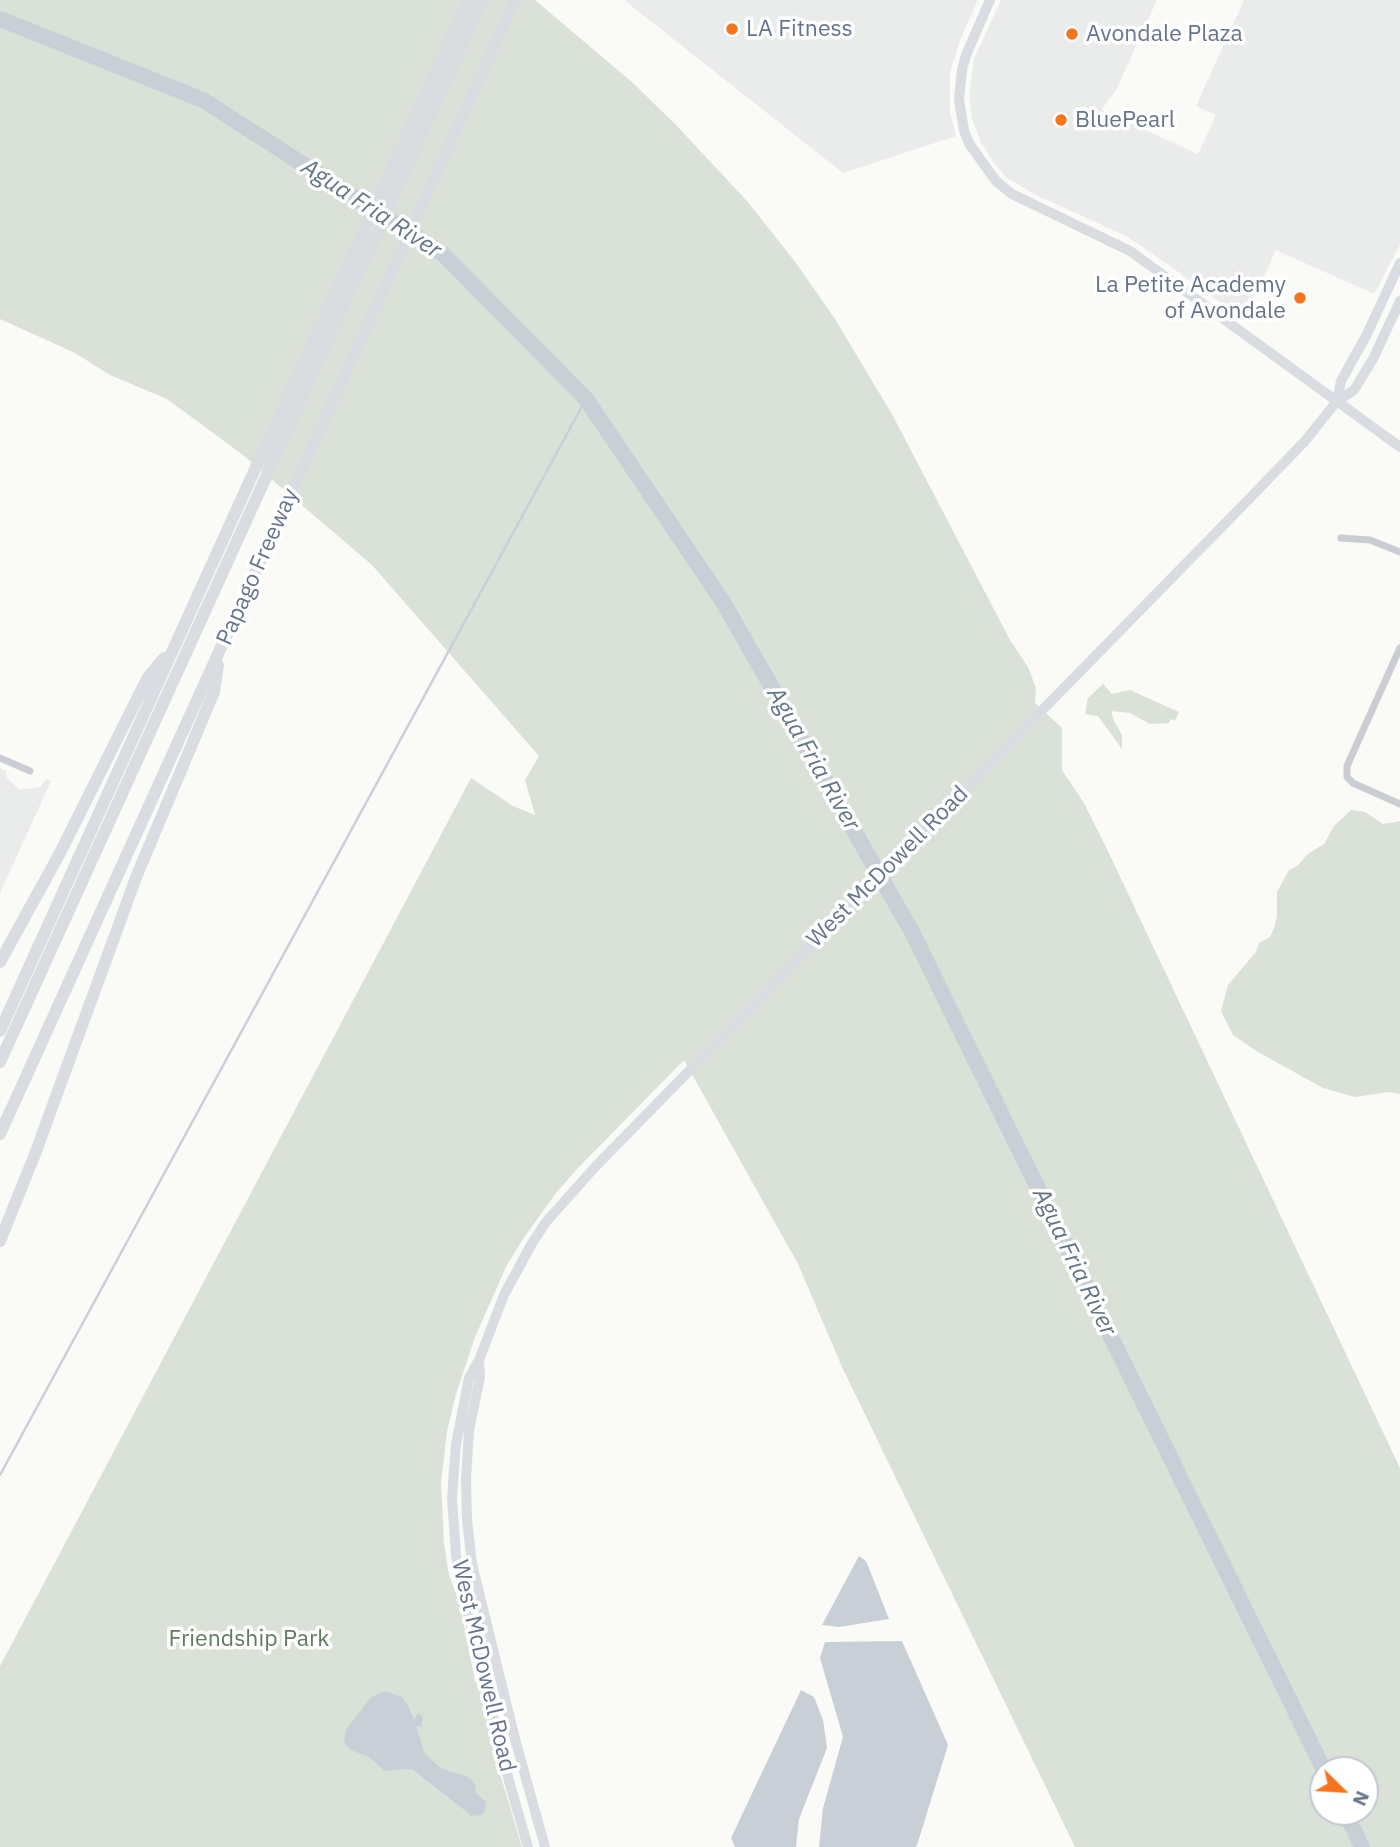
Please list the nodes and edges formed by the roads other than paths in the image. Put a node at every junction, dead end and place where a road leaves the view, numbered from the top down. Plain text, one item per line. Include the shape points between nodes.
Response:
1 (468, 0) edge
2 (483, 0) edge
3 (515, 0) edge
4 (524, 0) edge
5 (990, 0) edge
6 (480, 78) junction
7 (1400, 263) edge
8 (1400, 301) edge
9 (1337, 401) junction
10 (1400, 447) edge
11 (245, 508) junction
12 (1341, 538) dead end
13 (1400, 552) edge
14 (177, 641) junction
15 (221, 647) junction
16 (1400, 648) edge
17 (0, 758) edge
18 (30, 771) dead end
19 (1400, 804) edge
20 (0, 962) edge
21 (0, 1031) edge
22 (0, 1062) edge
23 (0, 1134) edge
24 (0, 1241) edge
25 (479, 1360) junction
26 (528, 1847) edge
27 (545, 1847) edge

1 - 11 highway, Papago Freeway
2 - 11 highway
3 - 6 highway, Papago Freeway
4 - 6 highway
5 - 9 street via 965,55 959,91 964,131 996,181 1012,194 1130,251
6 - 15 highway, Papago Freeway
7 - 9 main road, West McDowell Road via 1340,381
8 - 9 main road, West McDowell Road via 1354,390
9 - 10 street
9 - 25 main road, West McDowell Road via 1294,453 595,1167 546,1222 508,1287
11 - 14 highway, Papago Freeway
11 - 22 highway
12 - 13 street via 1370,540
14 - 20 highway via 148,677
14 - 21 highway, Papago Freeway
15 - 23 highway, Papago Freeway
15 - 24 highway via 214,692 137,875
16 - 19 street via 1347,766 1347,777 1353,783
17 - 18 street
25 - 26 main road, West McDowell Road via 469,1378 454,1464 456,1555
25 - 27 main road, West McDowell Road via 466,1479 472,1564

